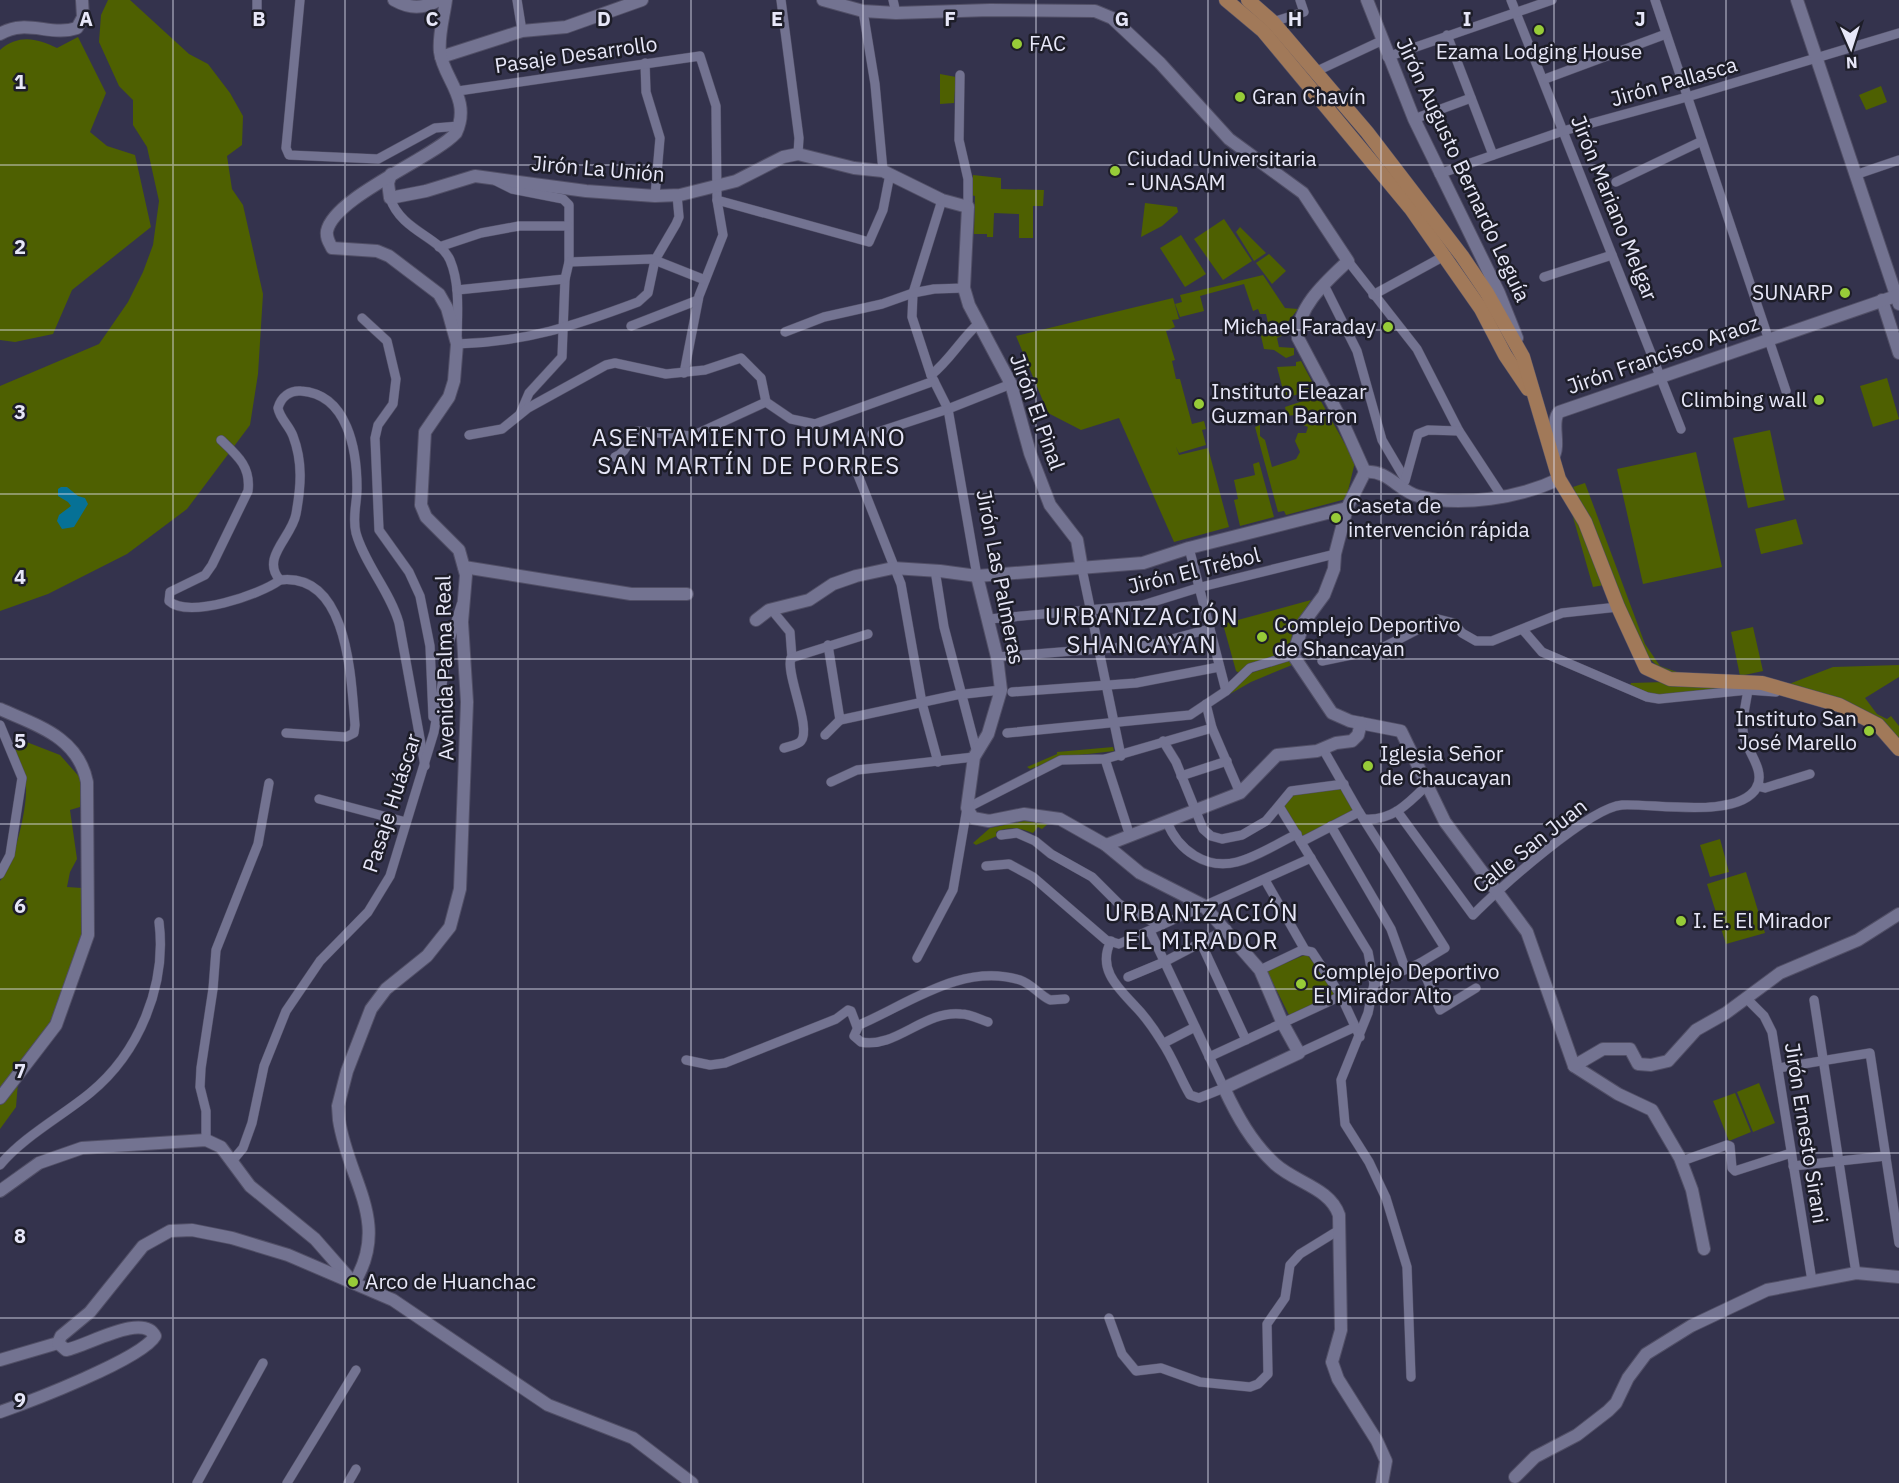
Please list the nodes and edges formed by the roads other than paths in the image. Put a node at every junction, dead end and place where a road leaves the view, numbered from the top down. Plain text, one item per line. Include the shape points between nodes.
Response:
1 (82, 0) edge
2 (257, 0) edge
3 (300, 0) edge
4 (394, 0) edge
5 (439, 0) edge
6 (446, 0) edge
7 (517, 0) edge
8 (642, 0) edge
9 (781, 0) edge
10 (823, 0) edge
11 (893, 0) edge
12 (1226, 0) edge
13 (1248, 0) edge
14 (1300, 0) edge
15 (1366, 0) edge
16 (1512, 0) edge
17 (1552, 0) edge
18 (1655, 0) edge
19 (1797, 0) edge
20 (863, 11) junction
21 (1516, 12) junction
22 (896, 13) junction
23 (1273, 22) junction
24 (257, 23) dead end
25 (522, 31) junction
26 (1899, 33) edge
27 (0, 34) edge
28 (1666, 34) junction
29 (1447, 35) junction
30 (1381, 41) junction
31 (441, 57) junction
32 (1387, 57) junction
33 (1816, 60) junction
34 (645, 63) junction
35 (1317, 71) junction
36 (960, 75) dead end
37 (1545, 79) junction
38 (458, 90) junction
39 (1687, 97) junction
40 (1471, 98) junction
41 (1414, 119) junction
42 (459, 126) junction
43 (1563, 131) junction
44 (1702, 141) junction
45 (798, 153) junction
46 (1493, 155) junction
47 (1899, 160) edge
48 (886, 172) junction
49 (392, 174) junction
50 (1439, 174) junction
51 (1855, 175) junction
52 (488, 178) junction
53 (1616, 182) dead end
54 (718, 185) junction
55 (677, 195) junction
56 (655, 196) junction
57 (390, 198) junction
58 (717, 200) junction
59 (942, 200) junction
60 (968, 207) junction
61 (568, 226) junction
62 (439, 247) junction
63 (1450, 251) junction
64 (1612, 255) junction
65 (655, 260) junction
66 (1348, 261) junction
67 (569, 262) junction
68 (1544, 277) dead end
69 (566, 279) junction
70 (705, 280) junction
71 (1324, 285) junction
72 (964, 288) junction
73 (458, 290) junction
74 (913, 293) junction
75 (1373, 295) junction
76 (1898, 298) edge
77 (698, 300) junction
78 (1882, 300) junction
79 (362, 318) dead end
80 (979, 323) junction
81 (631, 326) dead end
82 (564, 330) junction
83 (785, 332) dead end
84 (1767, 339) junction
85 (457, 344) junction
86 (1899, 353) edge
87 (1522, 357) junction
88 (684, 373) junction
89 (1661, 375) junction
90 (932, 378) junction
91 (1011, 384) junction
92 (1786, 391) dead end
93 (1534, 395) junction
94 (766, 402) junction
95 (948, 409) junction
96 (520, 414) junction
97 (1681, 429) dead end
98 (1459, 431) junction
99 (872, 434) dead end
100 (469, 435) dead end
101 (221, 440) dead end
102 (1552, 454) junction
103 (615, 457) dead end
104 (1367, 469) junction
105 (856, 470) dead end
106 (1559, 479) junction
107 (1404, 483) junction
108 (1503, 498) junction
109 (1347, 508) junction
110 (1189, 548) junction
111 (1335, 554) junction
112 (464, 567) junction
113 (893, 568) junction
114 (1082, 569) junction
115 (935, 570) junction
116 (977, 576) junction
117 (280, 580) junction
118 (1201, 587) junction
119 (687, 594) dead end
120 (465, 597) junction
121 (1618, 607) junction
122 (771, 609) junction
123 (1089, 609) junction
124 (989, 619) junction
125 (756, 620) dead end
126 (1209, 629) junction
127 (1523, 630) junction
128 (868, 634) dead end
129 (828, 645) junction
130 (1097, 650) junction
131 (1293, 655) junction
132 (792, 657) junction
133 (997, 657) junction
134 (1322, 662) dead end
135 (1219, 667) junction
136 (1105, 687) junction
137 (1748, 690) junction
138 (1007, 691) junction
139 (1226, 691) junction
140 (962, 694) junction
141 (1808, 695) junction
142 (922, 703) junction
143 (1206, 704) junction
144 (0, 709) edge
145 (840, 720) junction
146 (1361, 723) junction
147 (1113, 724) junction
148 (0, 725) edge
149 (1212, 728) junction
150 (434, 732) junction
151 (286, 733) dead end
152 (1008, 733) dead end
153 (825, 735) dead end
154 (1163, 741) junction
155 (784, 748) dead end
156 (1323, 749) junction
157 (1899, 749) edge
158 (976, 755) junction
159 (1121, 756) junction
160 (1105, 759) junction
161 (1227, 761) junction
162 (938, 762) junction
163 (425, 766) junction
164 (1810, 774) dead end
165 (1181, 776) junction
166 (831, 782) dead end
167 (269, 783) dead end
168 (1344, 784) junction
169 (1427, 785) junction
170 (1757, 786) junction
171 (1240, 794) junction
172 (319, 800) dead end
173 (1279, 806) junction
174 (967, 808) junction
175 (1397, 811) junction
176 (1195, 812) junction
177 (1361, 815) junction
178 (406, 822) junction
179 (1167, 822) junction
180 (1331, 826) junction
181 (1000, 835) dead end
182 (1130, 836) junction
183 (1299, 838) junction
184 (1106, 844) junction
185 (1311, 858) junction
186 (986, 866) dead end
187 (0, 874) edge
188 (1265, 880) junction
189 (1495, 892) junction
190 (1203, 905) junction
191 (1899, 914) edge
192 (159, 922) dead end
193 (1161, 926) junction
194 (1227, 929) junction
195 (1150, 931) junction
196 (1111, 941) junction
197 (1201, 943) junction
198 (1305, 950) junction
199 (917, 958) dead end
200 (1164, 962) junction
201 (1420, 963) junction
202 (1405, 968) junction
203 (1260, 970) junction
204 (1128, 977) dead end
205 (1374, 984) junction
206 (1476, 988) dead end
207 (1341, 996) junction
208 (1746, 998) junction
209 (1065, 999) dead end
210 (1814, 1000) dead end
211 (988, 1022) dead end
212 (1283, 1024) junction
213 (857, 1027) junction
214 (1195, 1027) junction
215 (1355, 1027) junction
216 (1360, 1037) junction
217 (1246, 1040) junction
218 (1164, 1043) junction
219 (1299, 1053) junction
220 (1209, 1057) junction
221 (686, 1060) dead end
222 (1824, 1060) junction
223 (1574, 1066) junction
224 (1778, 1068) junction
225 (1224, 1088) junction
226 (0, 1098) edge
227 (206, 1140) junction
228 (1791, 1153) junction
229 (1886, 1156) junction
230 (1680, 1158) junction
231 (233, 1160) junction
232 (1839, 1161) junction
233 (0, 1165) edge
234 (1793, 1166) junction
235 (0, 1191) edge
236 (1339, 1230) junction
237 (1899, 1243) edge
238 (1704, 1249) dead end
239 (330, 1255) junction
240 (319, 1268) junction
241 (1856, 1273) junction
242 (1899, 1277) edge
243 (1812, 1281) junction
244 (354, 1283) junction
245 (1109, 1318) dead end
246 (58, 1343) junction
247 (0, 1360) edge
248 (263, 1363) dead end
249 (356, 1370) dead end
250 (1411, 1377) dead end
251 (0, 1412) edge
252 (356, 1469) dead end
253 (1515, 1477) dead end
254 (197, 1483) edge
255 (287, 1483) edge
256 (348, 1483) edge
257 (692, 1483) edge
258 (1382, 1483) edge

1 - 27 main road via 83,17 77,28 64,33 20,27
2 - 24 street
3 - 42 street via 286,148 289,155 378,159 435,128
4 - 5 main road via 406,8 428,7
6 - 31 main road
7 - 25 street
8 - 25 main road via 566,27
9 - 45 street
10 - 20 main road
11 - 22 street
12 - 63 main road via 1262,30
13 - 23 main road
14 - 23 street via 1304,12
15 - 30 main road, Jirón Augusto Bernardo Leguía
16 - 21 street, Jirón Mariano Melgar
17 - 21 street
18 - 28 street
19 - 33 main road
20 - 22 main road
20 - 48 street
21 - 29 street
21 - 37 street, Jirón Mariano Melgar
22 - 66 main road via 1095,11 1112,18 1160,63 1229,139 1303,193
23 - 35 main road
25 - 31 main road
26 - 33 street, Jirón Pallasca
28 - 37 street
28 - 39 street
29 - 32 street
29 - 40 street
30 - 32 main road, Jirón Augusto Bernardo Leguía
30 - 35 street
31 - 38 main road
32 - 41 main road, Jirón Augusto Bernardo Leguía
33 - 39 street, Jirón Pallasca
33 - 51 main road
34 - 38 street, Pasaje Desarrollo
34 - 54 street, Pasaje Desarrollo via 700,56 716,106
34 - 56 street via 646,92 660,138
35 - 63 main road via 1367,132
36 - 60 street, Jirón El Pinal via 959,140 968,179
37 - 43 street, Jirón Mariano Melgar
38 - 42 main road
39 - 43 street, Jirón Pallasca
39 - 44 street
40 - 41 street
40 - 46 street
41 - 50 main road, Jirón Augusto Bernardo Leguía
42 - 49 main road, Avenida Palma Real via 452,138
43 - 46 street, Jirón Pallasca
43 - 64 street, Jirón Mariano Melgar
44 - 53 street
44 - 84 street
45 - 48 main road
45 - 54 main road, Jirón La Unión
46 - 50 street, Jirón Pallasca
47 - 51 street
48 - 58 street via 883,210 869,242
48 - 59 main road
49 - 57 main road via 388,183
49 - 85 main road, Avenida Palma Real via 333,219 327,239 332,248 341,251 389,256 438,294 447,308
50 - 87 main road, Jirón Augusto Bernardo Leguía via 1499,293
51 - 76 main road
52 - 56 main road, Jirón La Unión
52 - 57 main road, Jirón La Unión via 475,176
52 - 61 street via 512,189 563,199 569,206
54 - 55 main road, Jirón La Unión
54 - 58 street
55 - 56 main road, Jirón La Unión
55 - 65 street via 679,217
57 - 62 street via 394,210 423,238
58 - 70 street via 723,235
59 - 60 main road
59 - 74 street, Jirón Las Palmeras
60 - 72 main road, Jirón El Pinal
61 - 62 street via 500,229
61 - 67 street
62 - 73 street via 450,259
63 - 75 street
63 - 87 main road via 1476,275
63 - 93 main road via 1520,378
64 - 68 street
64 - 89 street, Jirón Mariano Melgar
65 - 67 street
65 - 70 street
65 - 82 street via 644,298
66 - 71 main road
66 - 75 street
67 - 69 street
69 - 73 street
69 - 82 street
70 - 77 street
71 - 104 main road via 1302,314 1298,338
71 - 107 street via 1357,351 1382,440
72 - 74 street
72 - 80 main road, Jirón El Pinal
73 - 85 street
74 - 83 street
74 - 90 street, Jirón Las Palmeras via 912,316
75 - 98 street via 1417,350
76 - 78 main road, Jirón Francisco Araoz
77 - 81 street
77 - 88 street
78 - 84 main road, Jirón Francisco Araoz
78 - 86 main road
79 - 150 street via 387,341 396,379 393,404 378,425 375,438 379,530 409,572 420,596 429,646
80 - 90 street
80 - 91 main road, Jirón El Pinal
82 - 85 street via 494,343
82 - 96 street via 562,357 529,393
84 - 89 main road, Jirón Francisco Araoz
84 - 92 street
85 - 112 main road, Avenida Palma Real via 449,396 425,432 421,505 426,517 459,550
87 - 93 main road
88 - 94 street via 741,358 761,378
88 - 96 street via 606,365
89 - 97 street, Jirón Mariano Melgar
89 - 102 main road, Jirón Francisco Araoz via 1559,412 1554,420 1558,442
90 - 94 street via 815,424 791,419
90 - 95 street, Jirón Las Palmeras
91 - 95 street
91 - 114 main road, Jirón El Pinal via 1030,453 1050,505 1077,540
93 - 102 main road
94 - 103 street via 692,436 638,431 627,450
95 - 99 street
95 - 116 street, Jirón Las Palmeras
96 - 100 street via 496,432
98 - 107 street via 1428,430 1418,434
98 - 108 street
101 - 117 street via 247,468 248,491 205,575 170,592 169,601 181,608 225,602 261,592
102 - 106 main road
104 - 107 main road
104 - 109 main road
105 - 113 street
106 - 108 main road
106 - 121 main road via 1585,522
107 - 108 main road via 1417,496 1458,500
109 - 110 main road
109 - 111 main road
110 - 114 main road via 1143,563
110 - 118 street
111 - 118 street, Jirón El Trébol
111 - 131 main road via 1324,595 1304,622
112 - 119 main road via 631,594
112 - 120 main road, Avenida Palma Real
113 - 115 main road
113 - 122 main road via 856,576 833,584 809,600
113 - 142 street via 901,584
114 - 116 main road
114 - 123 street, Jirón El Pinal
115 - 116 main road
115 - 140 street via 944,627
116 - 124 main road, Jirón Las Palmeras
117 - 151 street via 309,587 333,609 346,648 355,725 354,733 346,737
117 - 163 street via 274,574 272,559 293,530 301,472 292,434 278,408 287,394 298,390 326,400 348,426 357,487 353,515 356,531 393,603 399,623
118 - 123 street, Jirón El Trébol via 1143,605
118 - 126 street
120 - 150 street, Pasaje Huáscar via 449,643
120 - 244 main road, Avenida Palma Real via 462,622 467,702 460,890 450,927 427,956 386,989 371,1009 346,1071 338,1106 341,1132 367,1205 370,1232 367,1258
121 - 127 street via 1562,613
121 - 141 main road via 1646,668 1667,678 1762,683
122 - 125 main road
122 - 132 street via 790,632
123 - 124 street, Jirón El Trébol
123 - 130 street, Jirón El Pinal
124 - 133 main road, Jirón Las Palmeras
126 - 130 street via 1150,645
126 - 135 street
127 - 134 street via 1492,641 1476,641 1454,623 1438,619 1380,649
127 - 137 street via 1542,652 1647,697 1675,699
128 - 129 street
129 - 132 street
129 - 145 street
130 - 133 street
130 - 136 street, Jirón El Pinal
131 - 139 street via 1250,668
131 - 146 main road via 1332,713
132 - 155 street via 790,669 799,698 803,736 799,743
133 - 138 main road, Jirón Las Palmeras
135 - 136 street
135 - 139 street
136 - 138 street
136 - 147 street, Jirón El Pinal
137 - 141 street
137 - 170 street via 1743,732 1759,774
138 - 140 street
138 - 158 main road, Jirón Las Palmeras
139 - 143 street
140 - 142 street
140 - 158 street
141 - 157 main road via 1870,720
142 - 145 street
142 - 162 street
143 - 147 street via 1190,715
143 - 149 street
144 - 226 main road via 63,741 84,766 88,935 56,1025
145 - 153 street
146 - 156 main road via 1356,739
146 - 169 main road via 1401,731
147 - 152 street
147 - 159 street, Jirón El Pinal
148 - 187 street via 22,778 10,855
149 - 154 street
149 - 161 street
150 - 163 street, Pasaje Huáscar
154 - 159 street
154 - 165 street
156 - 168 street
156 - 171 main road via 1277,755
158 - 162 street
158 - 174 main road, Jirón Las Palmeras
159 - 160 street
160 - 174 street via 1061,760
160 - 182 street
161 - 165 street
161 - 171 street
162 - 166 street via 857,770
163 - 178 street, Pasaje Huáscar
164 - 170 street via 1765,788
165 - 176 street
167 - 227 street via 258,844 216,950 200,1087 206,1112
168 - 173 street via 1291,792
168 - 177 street
169 - 175 street
169 - 189 main road via 1445,822
170 - 189 street, Calle San Juan via 1744,800 1730,805 1620,805 1607,810 1566,835
171 - 176 main road
172 - 178 street
173 - 176 street via 1257,828 1222,839 1203,829
173 - 183 street
174 - 184 main road via 973,818 989,821 1024,814 1060,819
174 - 199 street, Jirón Las Palmeras via 953,890
175 - 177 street via 1380,820
175 - 189 street, Calle San Juan via 1473,915
176 - 179 main road
177 - 180 street
177 - 201 street via 1445,948
178 - 231 street, Pasaje Huáscar via 390,876 368,912 320,961 286,1011 264,1066 252,1123 243,1148
179 - 182 main road
179 - 183 street via 1173,838 1187,852 1220,864 1238,862
180 - 183 street
180 - 202 street via 1391,929
181 - 193 street via 1017,832 1035,841 1092,877 1119,904
182 - 184 main road
183 - 185 street
184 - 190 main road via 1140,873
185 - 188 street
185 - 205 street via 1368,952
186 - 196 street via 1008,864 1033,877
188 - 190 street
188 - 198 street
189 - 223 main road via 1533,944
190 - 193 street
190 - 194 main road
191 - 208 main road via 1858,940 1790,968
192 - 233 street via 160,967 144,1021 129,1052 90,1093
193 - 195 street
194 - 197 street
194 - 203 main road
195 - 196 street via 1119,944
195 - 200 street
196 - 218 street via 1106,955 1114,985
197 - 200 street
197 - 217 street
198 - 203 street
198 - 207 street via 1312,952
200 - 204 street
200 - 214 street
201 - 202 street
201 - 206 street via 1440,1010
202 - 205 street
203 - 212 main road
205 - 216 street
207 - 212 street
207 - 215 street
208 - 223 main road via 1696,1030 1662,1063 1643,1066 1630,1049 1609,1049 1595,1052
208 - 224 street, Jirón Ernesto Sirani via 1769,1023
209 - 213 street via 1050,1000 1014,978 982,977 944,985
210 - 222 street
211 - 213 street via 963,1014 943,1015 872,1043 856,1039
212 - 217 street
212 - 219 main road
213 - 221 street via 848,1010 836,1019 725,1063 710,1065
214 - 218 street
214 - 220 street
215 - 216 street
215 - 219 street
216 - 250 street via 1341,1080 1345,1124 1386,1198 1407,1267
217 - 220 street
218 - 225 street via 1190,1095 1206,1096
219 - 225 main road
220 - 225 street
222 - 224 street
222 - 229 street via 1870,1053
222 - 232 street
223 - 230 main road via 1652,1110
224 - 228 street, Jirón Ernesto Sirani
225 - 236 main road via 1240,1123 1275,1164 1327,1196 1336,1206
227 - 231 main road via 221,1147
227 - 235 main road via 82,1148 39,1163
228 - 230 street via 1737,1171 1732,1169 1727,1145 1685,1160
228 - 234 street, Jirón Ernesto Sirani
229 - 232 street
229 - 237 street
230 - 238 main road via 1692,1190
231 - 239 main road via 250,1186
232 - 234 street
232 - 241 street
234 - 243 street, Jirón Ernesto Sirani
236 - 245 street via 1300,1254 1290,1265 1286,1298 1267,1324 1268,1374 1258,1384 1250,1387 1200,1382 1161,1368 1136,1371 1122,1354
236 - 258 main road via 1341,1330 1332,1362 1386,1461
239 - 240 main road via 329,1262
239 - 244 main road
240 - 244 main road
240 - 246 main road via 232,1238 192,1230 170,1232 143,1246 90,1312
241 - 242 main road
241 - 243 main road
243 - 253 main road via 1764,1291 1653,1347 1634,1369 1616,1404 1577,1436 1535,1457
244 - 257 main road via 393,1300 548,1406 633,1437
246 - 247 main road
246 - 251 main road via 66,1350 78,1348 143,1326 154,1336 145,1347 64,1388
248 - 254 street
249 - 255 street
252 - 256 street

